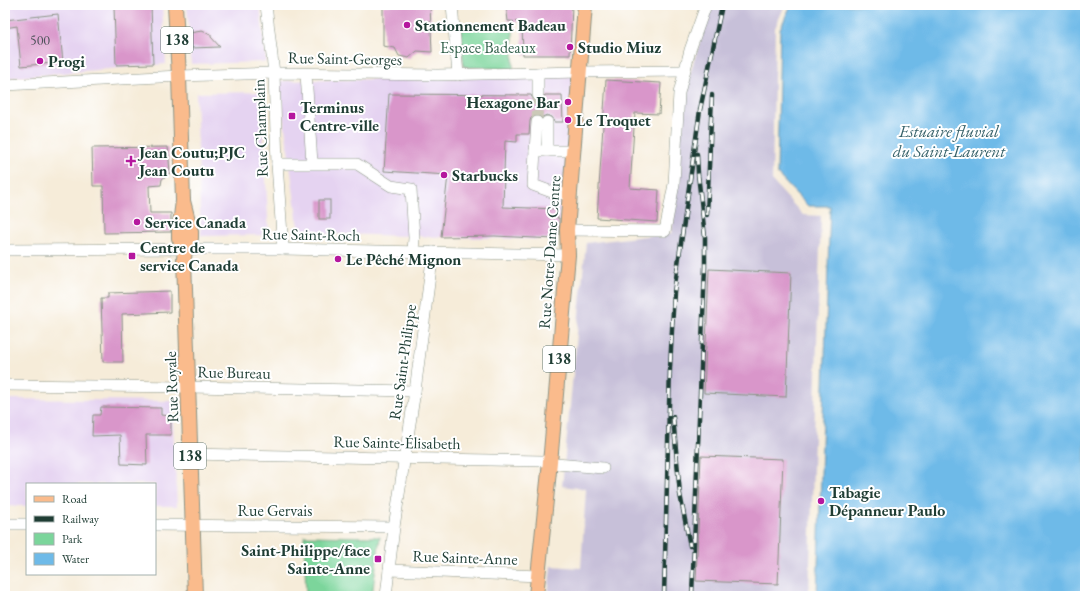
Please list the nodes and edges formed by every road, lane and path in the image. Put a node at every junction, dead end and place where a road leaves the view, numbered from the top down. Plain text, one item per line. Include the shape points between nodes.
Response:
1 (175, 5) edge
2 (266, 5) edge
3 (452, 5) edge
4 (585, 5) edge
5 (706, 5) edge
6 (580, 72) junction
7 (684, 72) junction
8 (274, 73) junction
9 (538, 73) junction
10 (306, 74) junction
11 (458, 75) junction
12 (179, 76) junction
13 (5, 85) edge
14 (538, 95) tunnel mouth
15 (535, 151) junction
16 (547, 151) junction
17 (573, 151) junction
18 (312, 163) junction
19 (277, 164) junction
20 (570, 196) junction
21 (567, 230) junction
22 (185, 249) junction
23 (283, 249) junction
24 (5, 250) edge
25 (413, 251) junction
26 (433, 252) junction
27 (568, 255) junction
28 (5, 385) edge
29 (187, 387) junction
30 (415, 391) junction
31 (190, 454) junction
32 (405, 458) junction
33 (549, 462) junction
34 (603, 468) dead end
35 (5, 524) edge
36 (26, 524) edge
37 (156, 525) edge
38 (192, 526) junction
39 (394, 527) junction
40 (389, 570) junction
41 (539, 576) junction
42 (194, 596) edge
43 (386, 596) edge
44 (536, 596) edge

1 - 12 main road, Rue Royale / 138
2 - 8 street, Rue Champlain
3 - 11 street
4 - 6 main road, Rue Notre-Dame Centre / 138
5 - 7 street
6 - 7 street, Rue Saint-Georges
6 - 9 street, Rue Saint-Georges
6 - 17 main road, Rue Notre-Dame Centre / 138
7 - 21 street via 679,93 674,184 665,230
8 - 10 street, Rue Saint-Georges
8 - 12 street, Rue Saint-Georges
8 - 19 street, Rue Champlain
9 - 11 street, Rue Saint-Georges
9 - 14 street
10 - 11 street, Rue Saint-Georges
10 - 18 street
12 - 13 street, Rue Saint-Georges
12 - 22 main road, Rue Royale / 138 via 183,201 179,238
15 - 16 street
15 - 16 street via 542,122
15 - 20 street via 533,185
16 - 17 street
17 - 20 main road, Rue Notre-Dame Centre / 138
18 - 19 street
18 - 25 street via 357,164 391,186 411,189
19 - 23 street, Rue Champlain
20 - 21 main road, Rue Notre-Dame Centre / 138
21 - 27 main road, Rue Notre-Dame Centre / 138
22 - 23 street, Rue Saint-Roch
22 - 24 street, Rue Saint-Roch
22 - 29 main road, Rue Royale / 138
23 - 25 street, Rue Saint-Roch
25 - 26 street, Rue Saint-Roch
26 - 27 street, Rue Saint-Roch
26 - 30 street, Rue Saint-Philippe
27 - 33 main road, Rue Notre-Dame Centre / 138
28 - 29 street, Rue Bureau
29 - 30 street, Rue Bureau
29 - 31 main road, Rue Royale / 138
30 - 32 street, Rue Saint-Philippe
31 - 32 street, Rue Sainte-Élisabeth
31 - 38 main road, Rue Royale / 138
32 - 33 street, Rue Sainte-Élisabeth
32 - 39 street, Rue Saint-Philippe
33 - 34 street, Rue Sainte-Élisabeth
33 - 41 main road, Rue Notre-Dame Centre
35 - 36 street
37 - 38 street, Rue Gervais
38 - 39 street, Rue Gervais
38 - 42 main road, Rue Royale / 138
39 - 40 street, Rue Saint-Philippe
40 - 41 street, Rue Sainte-Anne
40 - 43 street, Rue Saint-Philippe
41 - 44 main road, Rue Notre-Dame Centre

